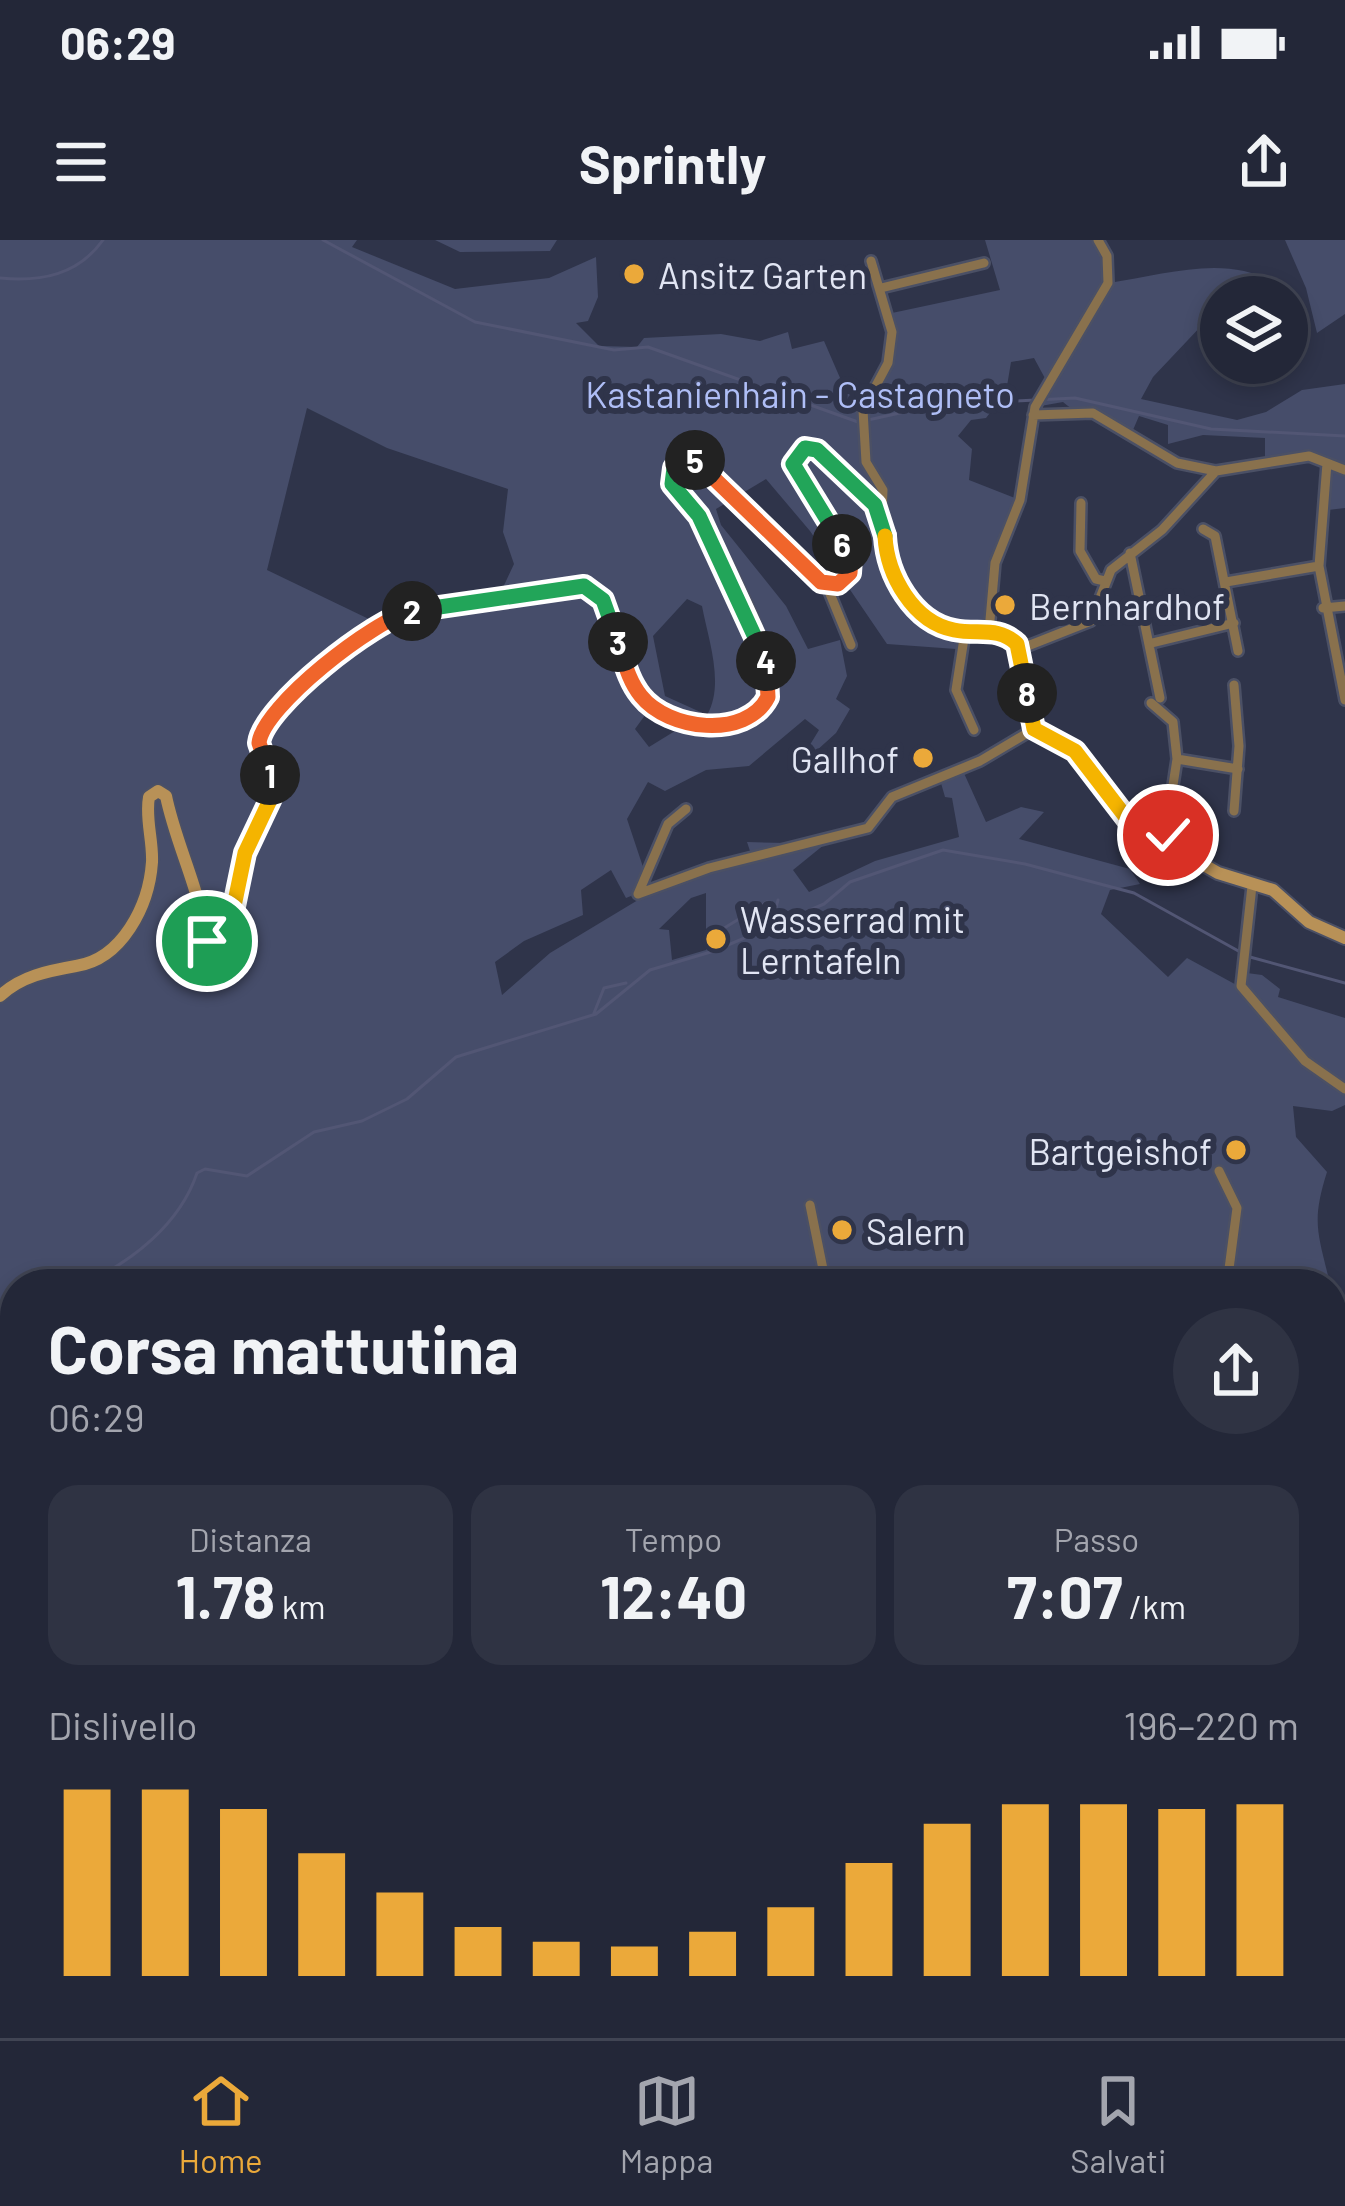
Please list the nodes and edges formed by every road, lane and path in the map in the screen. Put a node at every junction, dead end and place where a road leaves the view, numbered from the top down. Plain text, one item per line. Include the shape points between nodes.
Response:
1 (1098, 240) edge
2 (871, 261) dead end
3 (985, 263) dead end
4 (880, 288) junction
5 (1036, 407) junction
6 (1328, 463) junction
7 (1345, 470) edge
8 (1216, 471) junction
9 (1081, 503) dead end
10 (881, 514) junction
11 (1203, 529) dead end
12 (1130, 553) junction
13 (1319, 566) junction
14 (1106, 581) junction
15 (1226, 582) junction
16 (826, 584) junction
17 (1345, 606) edge
18 (1323, 608) junction
19 (1234, 623) junction
20 (989, 631) junction
21 (965, 632) junction
22 (1151, 643) junction
23 (851, 645) dead end
24 (1021, 650) junction
25 (1238, 650) dead end
26 (1234, 685) dead end
27 (1345, 700) edge
28 (1034, 729) junction
29 (974, 730) dead end
30 (1177, 759) junction
31 (1238, 769) junction
32 (686, 809) dead end
33 (1234, 811) dead end
34 (1164, 844) junction
35 (1252, 886) junction
36 (1345, 938) edge
37 (0, 996) edge
38 (1345, 1089) edge
39 (1220, 1171) dead end
40 (810, 1205) dead end
41 (823, 1269) edge
42 (1229, 1269) edge

1 - 5 street via 1108,256 1108,283
2 - 4 street
3 - 4 street
4 - 10 street via 891,346 863,414 866,462 886,504
5 - 8 street via 1094,413 1177,463
5 - 20 street via 1020,500 995,563
6 - 7 street
6 - 8 street via 1292,457
6 - 13 street
8 - 12 street
9 - 14 street via 1083,564
10 - 16 street via 817,450 798,452 796,472 851,558 847,578
10 - 21 street via 889,564 905,594 938,626
11 - 15 street via 1215,536
12 - 14 street
12 - 22 street
13 - 15 street
13 - 18 street
14 - 24 street via 1091,621
15 - 19 street
16 - 23 street
16 - 37 street via 703,464 689,460 674,468 674,490 699,516 768,667 768,697 750,718 689,722 651,706 628,675 603,600 584,586 400,613 267,716 260,734 271,798 245,853 221,969 207,961 194,887 158,791 147,807 152,863 122,941 96,962 35,974
17 - 18 street
18 - 27 street
19 - 22 street
19 - 25 street
20 - 21 street
20 - 24 street
21 - 29 street via 956,690
22 - 30 street via 1156,701 1173,722
24 - 28 street
26 - 31 street
28 - 32 street via 892,797 868,828 638,894 668,824
28 - 34 street via 1075,751 1128,820
30 - 31 street
30 - 34 street
31 - 33 street
34 - 35 street
35 - 36 street via 1273,890 1310,922
35 - 38 street via 1244,994 1314,1070
39 - 42 street via 1237,1208
40 - 41 street

